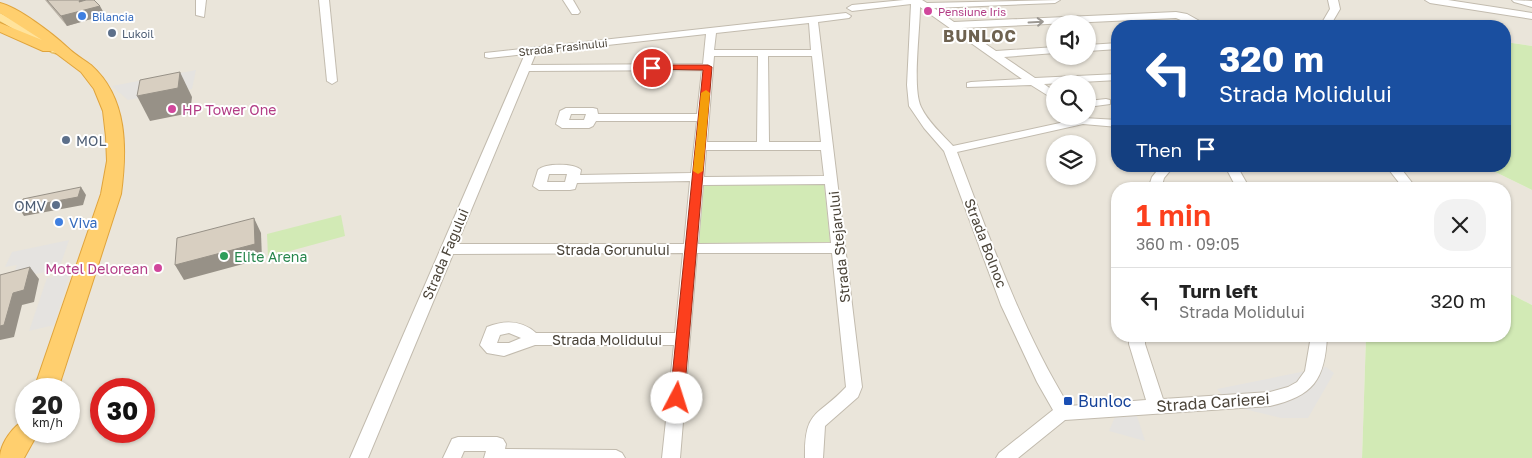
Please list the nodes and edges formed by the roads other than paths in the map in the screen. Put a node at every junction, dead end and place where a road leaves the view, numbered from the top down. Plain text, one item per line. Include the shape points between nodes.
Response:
1 (201, 0) edge
2 (324, 0) edge
3 (568, 0) edge
4 (1055, 0) edge
5 (1333, 0) edge
6 (1430, 0) edge
7 (1517, 0) edge
8 (918, 2) edge
9 (1532, 4) edge
10 (0, 7) edge
11 (575, 12) dead end
12 (201, 15) dead end
13 (0, 16) edge
14 (1532, 16) edge
15 (1193, 20) edge
16 (1329, 20) edge
17 (814, 25) junction
18 (953, 25) junction
19 (0, 27) edge
20 (711, 30) junction
21 (1111, 46) edge
22 (1096, 47) edge
23 (532, 51) junction
24 (1046, 51) edge
25 (64, 53) junction
26 (763, 53) junction
27 (817, 53) junction
28 (995, 54) junction
29 (489, 55) dead end
30 (709, 60) junction
31 (525, 68) junction
32 (1111, 77) edge
33 (332, 81) dead end
34 (1033, 81) junction
35 (971, 85) dead end
36 (1046, 90) edge
37 (1106, 102) dead end
38 (1096, 103) edge
39 (703, 117) junction
40 (591, 118) dead end
41 (1096, 120) edge
42 (1111, 123) edge
43 (1052, 125) edge
44 (700, 146) junction
45 (763, 146) junction
46 (828, 146) junction
47 (950, 150) junction
48 (1397, 172) edge
49 (572, 179) dead end
50 (698, 179) junction
51 (832, 180) junction
52 (1405, 182) edge
53 (838, 248) junction
54 (690, 249) junction
55 (447, 250) junction
56 (532, 339) dead end
57 (682, 339) junction
58 (1138, 342) edge
59 (1318, 342) edge
60 (50, 378) edge
61 (1157, 407) junction
62 (1064, 413) junction
63 (19, 443) edge
64 (493, 457) edge
65 (10, 458) edge
66 (359, 458) edge
67 (452, 458) edge
68 (616, 458) edge
69 (671, 458) edge
70 (814, 458) edge
71 (1005, 458) edge

1 - 12 street
2 - 33 street
3 - 11 street
4 - 8 street, Strada Frasinului
5 - 16 street via 1335,9
6 - 14 street
7 - 9 street
8 - 17 street, Strada Frasinului via 849,12
8 - 18 street
8 - 47 street, Strada Bolnoc via 912,85 915,106
10 - 25 highway via 49,38
13 - 25 main road
18 -> 15 street via 1176,15
17 - 20 street, Strada Frasinului
17 - 27 street, Strada Stejarului
18 - 28 street
19 - 25 highway
20 - 23 street, Strada Frasinului
20 - 30 street, Strada Molidului
21 - 22 street
23 - 29 street, Strada Frasinului
23 - 31 street, Strada Fagului
24 - 28 street
25 - 60 highway via 96,79 107,98 114,127 116,161 106,211
26 - 27 street
26 - 30 street
26 - 45 street
27 - 46 street, Strada Stejarului
28 - 34 street
30 - 31 street
30 - 39 street, Strada Molidului
31 - 55 street, Strada Fagului
32 - 34 street
34 - 35 street
34 - 36 street
37 - 38 street
39 - 40 street
39 - 44 street, Strada Molidului
41 - 42 street
43 - 47 street
44 - 45 street
44 - 50 street, Strada Molidului
45 - 46 street
46 - 51 street, Strada Stejarului
47 - 62 street, Strada Bolnoc via 1009,305 1045,382
48 - 52 street
49 - 50 street
50 - 51 street
50 - 54 street, Strada Molidului
51 - 53 street, Strada Stejarului
53 - 54 street, Strada Gorunului
53 - 70 street, Strada Stejarului via 854,387 815,424 812,434
54 - 55 street, Strada Gorunului
54 - 57 street, Strada Molidului
55 - 66 street, Strada Fagului
56 - 57 street, Strada Molidului
57 - 69 street, Strada Molidului
58 - 61 street
59 - 61 street, Strada Carierei via 1313,376 1289,395
61 - 62 street, Strada Carierei
62 - 71 street via 1054,416
63 - 65 highway
64 - 67 street via 497,444 458,444
64 - 68 street

